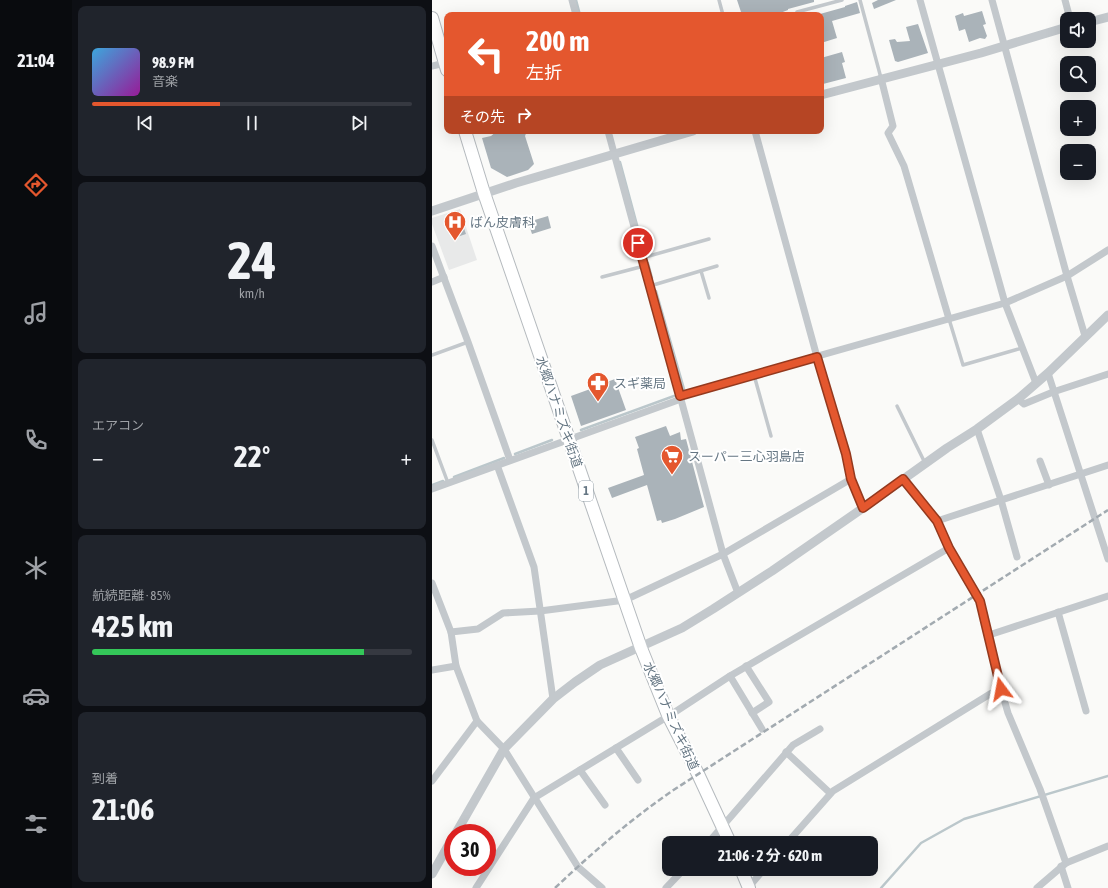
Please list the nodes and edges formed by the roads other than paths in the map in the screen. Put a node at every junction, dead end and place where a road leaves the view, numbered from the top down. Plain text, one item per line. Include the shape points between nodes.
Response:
1 (572, 0) edge
2 (719, 0) edge
3 (842, 0) edge
4 (860, 0) edge
5 (920, 0) edge
6 (992, 0) edge
7 (1065, 0) edge
8 (575, 12) edge
9 (722, 12) edge
10 (797, 12) dead end
11 (1068, 12) edge
12 (1108, 17) edge
13 (432, 18) edge
14 (1096, 20) edge
15 (1060, 29) edge
16 (1005, 46) junction
17 (444, 59) edge
18 (938, 64) junction
19 (432, 66) edge
20 (444, 66) edge
21 (881, 78) junction
22 (824, 94) edge
23 (466, 134) edge
24 (609, 134) edge
25 (682, 134) edge
26 (756, 134) edge
27 (615, 153) junction
28 (484, 193) junction
29 (432, 211) edge
30 (709, 238) dead end
31 (432, 246) edge
32 (1108, 250) edge
33 (642, 258) junction
34 (644, 266) junction
35 (718, 266) dead end
36 (701, 271) junction
37 (1067, 276) junction
38 (444, 277) junction
39 (602, 278) dead end
40 (432, 282) edge
41 (650, 286) junction
42 (709, 298) dead end
43 (1004, 303) junction
44 (1108, 315) edge
45 (949, 319) junction
46 (1085, 336) junction
47 (468, 342) junction
48 (1022, 348) junction
49 (432, 355) edge
50 (817, 357) junction
51 (1048, 373) junction
52 (1108, 374) edge
53 (754, 375) junction
54 (1036, 383) junction
55 (1053, 392) junction
56 (680, 398) junction
57 (1018, 399) junction
58 (897, 406) dead end
59 (977, 429) junction
60 (771, 436) dead end
61 (432, 440) edge
62 (568, 440) junction
63 (510, 460) junction
64 (1040, 461) dead end
65 (925, 463) junction
66 (498, 465) junction
67 (1108, 465) edge
68 (1080, 474) junction
69 (851, 479) junction
70 (903, 479) junction
71 (448, 483) junction
72 (1048, 485) junction
73 (432, 489) edge
74 (1001, 500) junction
75 (863, 508) junction
76 (937, 521) junction
77 (949, 548) junction
78 (723, 554) junction
79 (1017, 557) dead end
80 (1108, 559) edge
81 (432, 583) edge
82 (738, 593) junction
83 (1108, 596) edge
84 (625, 600) junction
85 (540, 611) junction
86 (1058, 612) junction
87 (451, 632) junction
88 (989, 635) junction
89 (641, 648) junction
90 (456, 666) junction
91 (746, 666) junction
92 (432, 670) edge
93 (730, 676) junction
94 (1001, 689) junction
95 (553, 699) junction
96 (1086, 711) dead end
97 (752, 713) junction
98 (668, 715) junction
99 (478, 721) junction
100 (762, 729) dead end
101 (820, 729) dead end
102 (616, 748) junction
103 (504, 749) junction
104 (786, 752) junction
105 (580, 770) junction
106 (638, 780) dead end
107 (432, 781) edge
108 (830, 793) junction
109 (534, 798) junction
110 (605, 805) dead end
111 (461, 824) edge
112 (723, 827) junction
113 (715, 836) edge
114 (727, 836) edge
115 (793, 836) edge
116 (1108, 846) edge
117 (444, 853) edge
118 (1064, 865) junction
119 (432, 874) edge
120 (677, 876) edge
121 (744, 876) edge
122 (758, 876) edge
123 (476, 888) edge
124 (602, 888) edge
125 (666, 888) edge
126 (748, 888) edge
127 (1037, 888) edge
128 (1068, 888) edge

1 - 8 street
2 - 9 lane
3 - 10 lane
4 - 21 lane
5 - 18 street
6 - 16 street
7 - 11 street
12 - 14 street
13 - 17 main road
15 - 16 street
16 - 18 street
16 - 37 street
18 - 21 street
18 - 43 street
19 - 20 street
21 - 22 street
21 - 45 street via 894,126 888,133 904,166
23 - 28 main road, 水郷ハナミズキ街道 / 1
24 - 27 street
25 - 27 street
26 - 50 street
27 - 28 street
27 - 33 street
28 - 29 street
28 - 62 main road, 水郷ハナミズキ街道 / 1
30 - 33 lane
31 - 38 street
32 - 37 street
33 - 34 street
34 - 39 lane
34 - 41 street
35 - 36 lane
36 - 41 lane
36 - 42 lane
37 - 43 street
37 - 46 street
38 - 40 street
38 - 47 street
41 - 56 street
43 - 45 street
43 - 48 street
44 - 46 street
45 - 48 lane via 962,365
45 - 50 street
46 - 51 street
47 - 49 lane
47 - 63 street
48 - 54 street
50 - 53 street
50 - 69 street
51 - 54 street
51 - 55 street
52 - 55 street
53 - 56 street
53 - 60 lane
54 - 57 street
55 - 57 street via 1024,404
55 - 68 street
56 - 62 street
56 - 78 street
57 - 59 street
58 - 65 lane
59 - 65 street
59 - 74 street
61 - 71 lane
62 - 63 street
62 - 84 main road, 水郷ハナミズキ街道 / 1
63 - 66 street
64 - 72 street
65 - 70 street
66 - 71 street
66 - 85 street via 534,567
67 - 68 street
68 - 72 street
68 - 80 street
69 - 75 street
69 - 78 street
70 - 75 street
70 - 76 street
71 - 73 street
72 - 74 street
74 - 76 street
74 - 79 street
75 - 82 street
76 - 77 street
77 - 88 street via 980,601
77 - 91 street
78 - 82 street
78 - 84 street
81 - 87 street
82 - 89 street via 682,628
83 - 86 street
84 - 85 street
84 - 89 main road, 水郷ハナミズキ街道 / 1
85 - 87 street via 503,613 478,630
85 - 95 street
86 - 88 street
86 - 96 street
87 - 90 street
88 - 94 street
89 - 95 street via 600,665
89 - 98 main road, 水郷ハナミズキ街道 / 1
90 - 92 street
90 - 99 street
91 - 93 street
91 - 97 street via 769,702
93 - 97 street
93 - 98 street
94 - 108 street
94 - 118 street via 1008,713 1046,805
95 - 103 street
97 - 100 street
98 - 102 street
98 - 112 main road, 水郷ハナミズキ街道 / 1
99 - 103 street
99 - 107 street
101 - 104 street
102 - 105 street
102 - 106 street
103 - 109 street
103 - 111 street
104 - 108 street
104 - 112 street
105 - 109 street
105 - 110 street
108 - 115 street
109 - 123 street
109 - 124 street via 578,867
112 - 113 street
112 - 114 main road, 水郷ハナミズキ街道 / 1
116 - 118 street
117 - 119 street
118 - 127 street
118 - 128 street
120 - 125 street
121 - 126 main road
122 - 126 street

